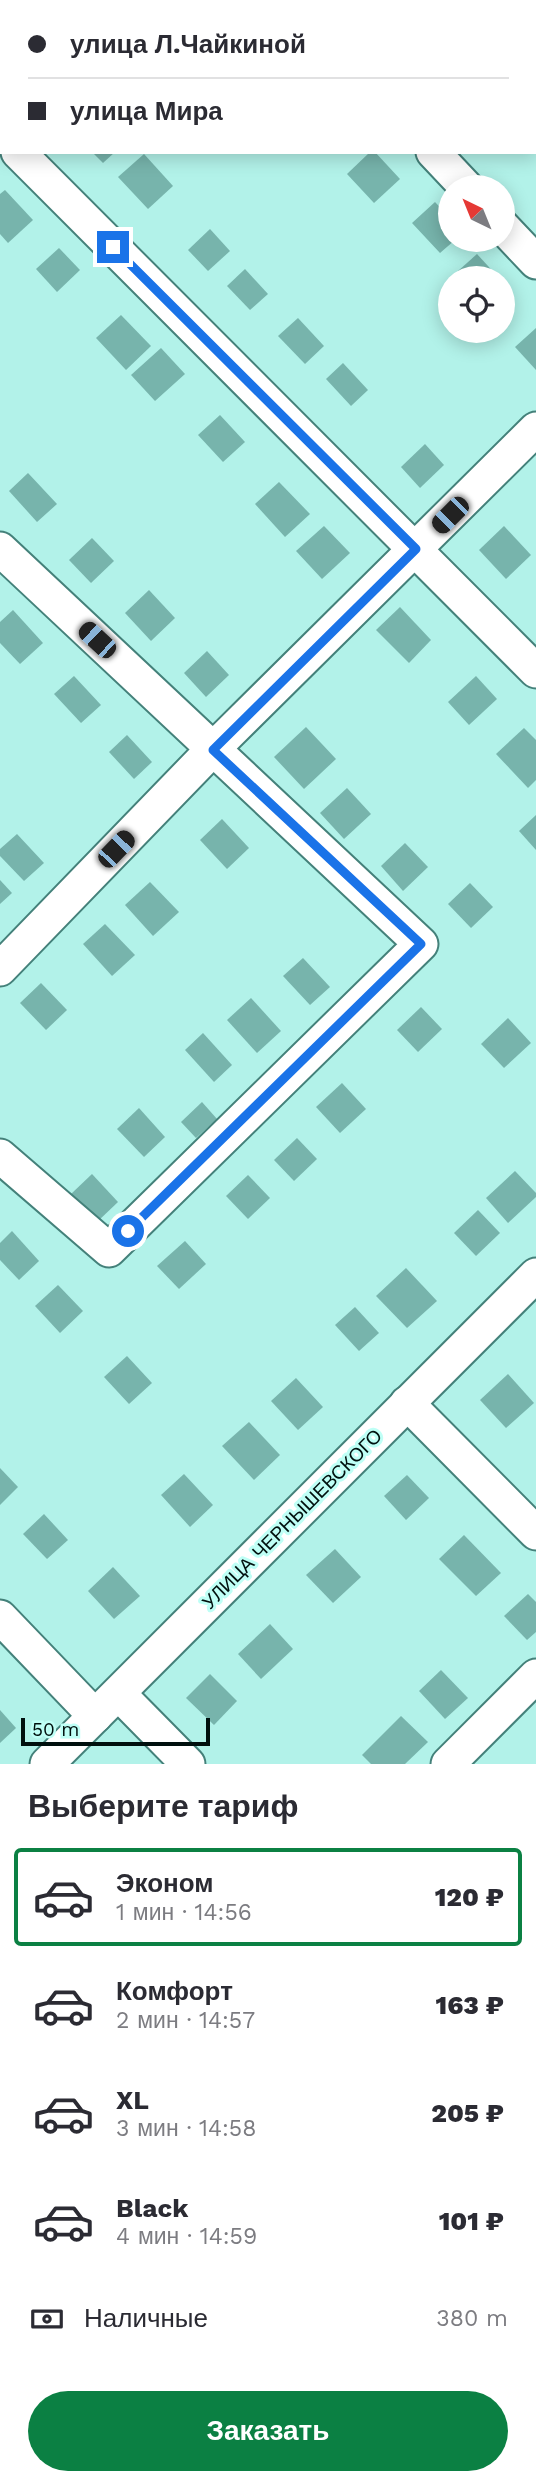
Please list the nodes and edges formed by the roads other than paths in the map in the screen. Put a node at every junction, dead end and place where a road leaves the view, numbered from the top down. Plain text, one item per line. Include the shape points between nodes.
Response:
1 (20, 154) edge
2 (435, 154) edge
3 (455, 175) edge
4 (515, 240) edge
5 (536, 262) edge
6 (536, 429) edge
7 (0, 549) edge
8 (416, 549) junction
9 (536, 671) edge
10 (213, 750) junction
11 (0, 968) edge
12 (0, 1156) edge
13 (536, 1275) edge
14 (407, 1403) junction
15 (536, 1533) edge
16 (0, 1617) edge
17 (536, 1676) edge
18 (107, 1704) junction
19 (47, 1764) edge
20 (188, 1764) edge
21 (448, 1764) edge

1 - 8 street
2 - 3 street
4 - 5 street
6 - 8 street
7 - 10 street
8 - 9 street
8 - 10 street
10 - 11 street
10 - 12 street via 421,944 109,1250
13 - 14 street, УЛИЦА ЧЕРНЫШЕВСКОГО
14 - 15 street
14 - 18 street, УЛИЦА ЧЕРНЫШЕВСКОГО
16 - 18 street
17 - 21 street
18 - 19 street, УЛИЦА ЧЕРНЫШЕВСКОГО
18 - 20 street

